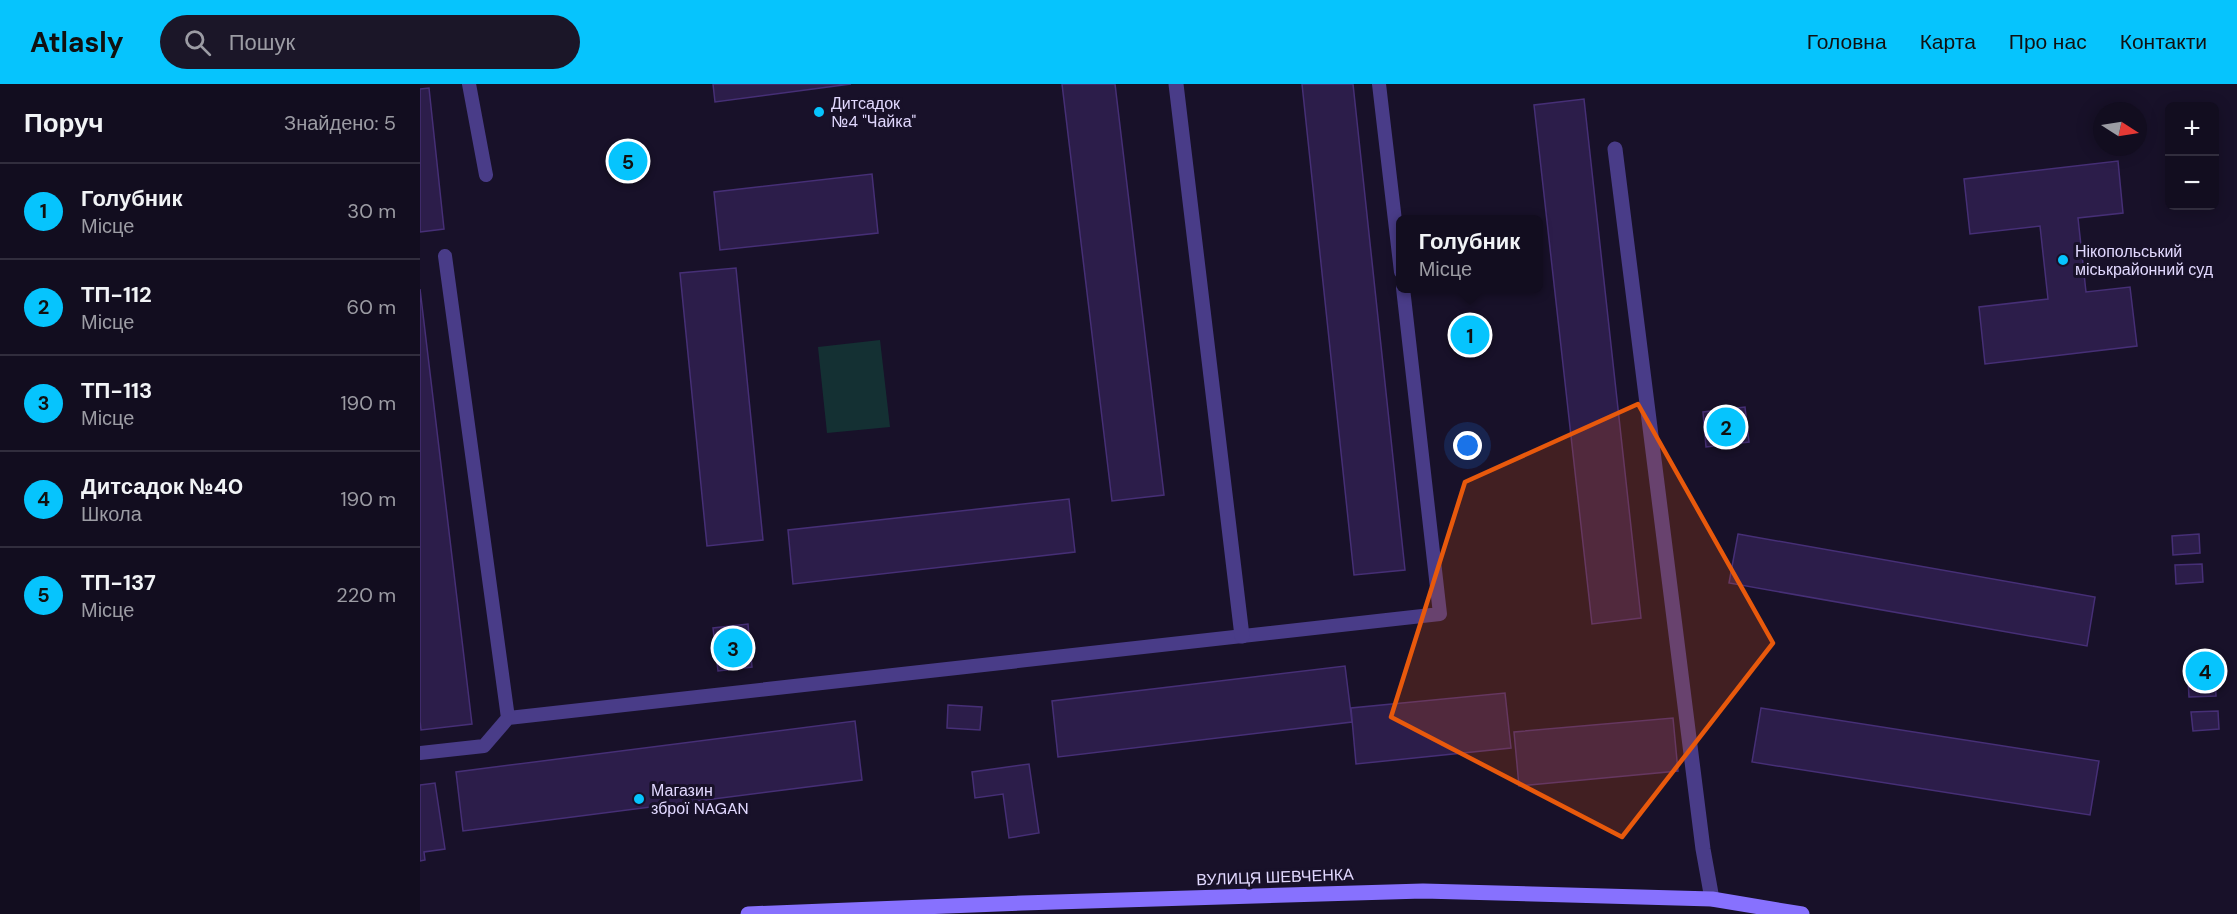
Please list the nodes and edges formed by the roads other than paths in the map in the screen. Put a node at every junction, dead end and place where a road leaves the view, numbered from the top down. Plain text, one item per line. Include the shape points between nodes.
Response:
1 (469, 84) edge
2 (1176, 84) edge
3 (1379, 84) edge
4 (1615, 149) dead end
5 (486, 175) dead end
6 (1396, 229) edge
7 (446, 256) dead end
8 (1404, 293) edge
9 (1242, 636) junction
10 (508, 718) junction
11 (420, 753) edge
12 (1712, 899) junction
13 (1022, 908) edge
14 (1754, 910) edge
15 (748, 914) edge
16 (1802, 914) edge

1 - 5 lane
2 - 9 street
3 - 6 lane
4 - 12 street
7 - 10 lane
8 - 9 lane via 1440,614
9 - 10 lane
10 - 11 lane via 484,746
12 - 13 street, ВУЛИЦЯ ШЕВЧЕНКА via 1423,891
12 - 14 street, ВУЛИЦЯ ШЕВЧЕНКА
13 - 15 street, ВУЛИЦЯ ШЕВЧЕНКА
14 - 16 street, ВУЛИЦЯ ШЕВЧЕНКА

